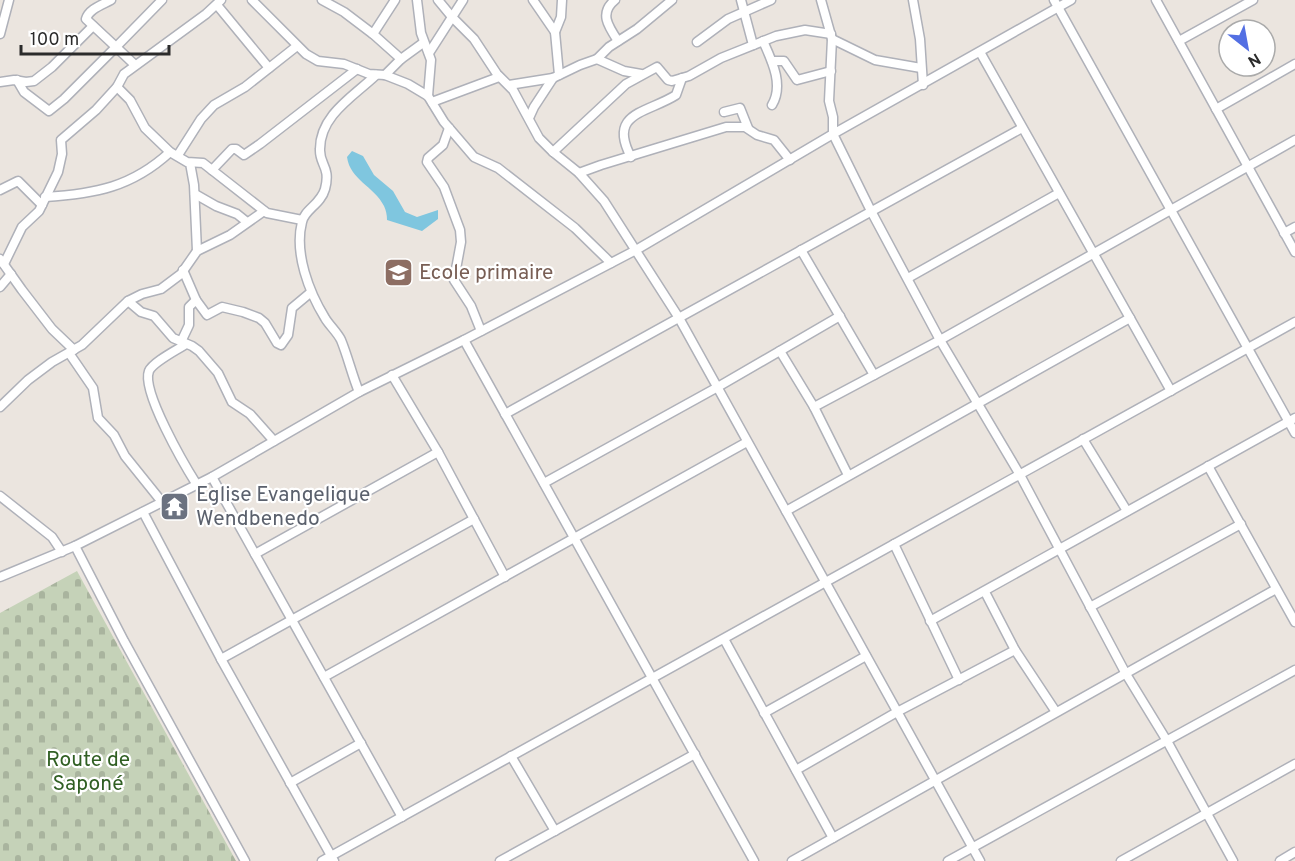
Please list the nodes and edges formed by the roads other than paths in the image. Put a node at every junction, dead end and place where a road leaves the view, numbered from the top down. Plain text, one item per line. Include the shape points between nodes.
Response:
1 (9, 0) edge
2 (111, 0) edge
3 (162, 0) edge
4 (252, 0) edge
5 (322, 0) edge
6 (395, 0) edge
7 (417, 0) edge
8 (438, 0) edge
9 (464, 0) edge
10 (533, 0) edge
11 (562, 0) edge
12 (615, 0) edge
13 (672, 0) edge
14 (741, 0) edge
15 (771, 0) edge
16 (821, 0) edge
17 (913, 0) edge
18 (1071, 0) edge
19 (1156, 0) edge
20 (1253, 0) edge
21 (219, 2) edge
22 (1057, 4) edge
23 (745, 11) junction
24 (452, 17) junction
25 (93, 26) junction
26 (555, 32) junction
27 (0, 34) edge
28 (373, 34) junction
29 (831, 37) junction
30 (618, 41) junction
31 (763, 41) junction
32 (1179, 41) junction
33 (697, 42) dead end
34 (423, 43) junction
35 (753, 45) junction
36 (116, 46) junction
37 (297, 46) junction
38 (980, 52) junction
39 (429, 53) junction
40 (401, 59) junction
41 (597, 59) junction
42 (772, 61) junction
43 (1295, 64) edge
44 (135, 65) junction
45 (269, 68) junction
46 (921, 68) junction
47 (357, 69) junction
48 (831, 71) junction
49 (641, 74) junction
50 (381, 75) junction
51 (499, 76) junction
52 (556, 77) junction
53 (682, 78) junction
54 (17, 80) junction
55 (0, 81) edge
56 (509, 85) junction
57 (923, 85) junction
58 (117, 87) junction
59 (430, 99) junction
60 (772, 105) dead end
61 (1216, 109) junction
62 (724, 112) dead end
63 (529, 118) junction
64 (449, 128) junction
65 (748, 128) junction
66 (1022, 128) junction
67 (833, 134) junction
68 (1295, 140) edge
69 (553, 152) junction
70 (174, 154) junction
71 (631, 156) junction
72 (790, 160) junction
73 (190, 162) junction
74 (1247, 166) junction
75 (212, 170) junction
76 (579, 174) junction
77 (0, 190) edge
78 (1059, 193) junction
79 (195, 194) junction
80 (43, 201) junction
81 (1170, 210) junction
82 (264, 211) junction
83 (871, 211) junction
84 (302, 220) junction
85 (247, 222) junction
86 (1295, 228) edge
87 (1284, 233) junction
88 (636, 250) junction
89 (801, 250) junction
90 (197, 251) junction
91 (1295, 252) edge
92 (1093, 253) junction
93 (2, 261) edge
94 (611, 263) junction
95 (183, 270) junction
96 (11, 274) junction
97 (908, 278) junction
98 (0, 286) edge
99 (310, 293) junction
100 (196, 300) junction
101 (128, 301) junction
102 (840, 316) junction
103 (679, 318) junction
104 (1130, 318) junction
105 (1295, 322) edge
106 (481, 331) junction
107 (940, 339) junction
108 (464, 340) junction
109 (184, 343) junction
110 (1248, 348) junction
111 (72, 351) junction
112 (780, 351) junction
113 (392, 375) junction
114 (874, 375) junction
115 (716, 388) junction
116 (1171, 391) junction
117 (359, 392) junction
118 (977, 405) junction
119 (0, 407) edge
120 (814, 408) junction
121 (505, 414) junction
122 (1292, 420) edge
123 (1295, 433) edge
124 (1083, 439) junction
125 (274, 441) junction
126 (747, 442) junction
127 (438, 452) junction
128 (1208, 466) junction
129 (848, 475) junction
130 (1020, 475) junction
131 (212, 477) junction
132 (544, 483) junction
133 (197, 485) junction
134 (0, 496) edge
135 (162, 502) junction
136 (786, 511) junction
137 (1127, 511) junction
138 (143, 512) junction
139 (474, 519) junction
140 (1241, 524) junction
141 (574, 538) junction
142 (894, 544) junction
143 (75, 546) junction
144 (1059, 549) junction
145 (62, 552) junction
146 (255, 554) junction
147 (0, 577) edge
148 (505, 577) junction
149 (825, 582) junction
150 (1276, 589) junction
151 (985, 592) junction
152 (1090, 607) junction
153 (292, 620) junction
154 (930, 621) junction
155 (1295, 622) edge
156 (724, 639) junction
157 (1015, 650) junction
158 (866, 656) junction
159 (221, 659) junction
160 (1295, 670) edge
161 (1126, 674) junction
162 (324, 677) junction
163 (652, 678) junction
164 (959, 680) junction
165 (897, 712) junction
166 (1056, 712) junction
167 (764, 713) junction
168 (1167, 741) junction
169 (361, 743) junction
170 (695, 754) junction
171 (511, 756) junction
172 (1295, 764) edge
173 (796, 770) junction
174 (935, 780) junction
175 (290, 783) junction
176 (1206, 813) junction
177 (402, 817) junction
178 (555, 831) junction
179 (833, 838) junction
180 (972, 847) junction
181 (1295, 852) edge
182 (512, 858) edge
183 (333, 859) edge
184 (245, 861) edge
185 (322, 861) edge
186 (500, 861) edge
187 (754, 861) edge
188 (792, 861) edge
189 (948, 861) edge
190 (980, 861) edge
191 (1121, 861) edge
192 (1233, 861) edge
193 (1280, 861) edge

1 - 27 street
2 - 25 street via 87,15
3 - 36 street
4 - 37 street
5 - 28 street
6 - 28 street
7 - 34 street
8 - 24 street
9 - 24 street
10 - 26 street
11 - 26 street
12 - 30 street via 606,12
13 - 30 street
14 - 23 street
15 - 23 street
16 - 29 street
17 - 46 street
18 - 22 street
19 - 32 street
20 - 32 street
21 - 44 street
21 - 45 street
22 - 38 street
22 - 81 street
23 - 33 street
23 - 35 street
24 - 39 street
24 - 51 street via 474,39
25 - 36 street
25 - 54 street via 36,80
26 - 52 street
28 - 40 street
29 - 31 street via 805,30
29 - 46 street via 875,60
29 - 48 street
30 - 41 street
31 - 35 street
31 - 42 street
32 - 61 street
34 - 39 street
34 - 40 street
35 - 53 street
36 - 44 street
36 - 54 street via 49,111 24,92
37 - 45 street
37 - 47 street via 318,61
38 - 57 street
38 - 66 street
39 - 59 street
40 - 50 street
41 - 49 street
41 - 52 street
42 - 48 street via 784,61 797,80
42 - 60 street via 778,95
43 - 61 street
44 - 58 street
45 - 70 street via 214,105
46 - 57 street
47 - 50 street
47 - 75 street via 260,144 244,155 232,149
48 - 67 street
49 - 53 street via 657,67 670,80
49 - 69 street
50 - 59 street via 408,84
50 - 84 street via 332,116 325,128 320,151 327,170 325,189 320,201
51 - 56 street
51 - 59 street
52 - 56 street
52 - 63 street
53 - 71 street via 676,95 626,121 624,141
54 - 55 street
56 - 63 street
57 - 67 street
58 - 70 street via 130,100 145,128
58 - 80 street via 61,140 60,165
59 - 64 street
61 - 74 street
62 - 65 street via 740,108
63 - 69 street via 539,138
64 - 94 street via 474,157 498,168 575,228
64 - 106 street via 443,145 426,162 444,187 460,230 462,242 454,280
65 - 71 street via 723,127
65 - 72 street via 776,141
66 - 78 street
66 - 83 street
67 - 72 street
67 - 83 street
68 - 74 street
69 - 76 street
70 - 73 street
70 - 80 street via 126,182
71 - 76 street
72 - 88 street
73 - 75 street via 201,162
73 - 79 street
74 - 81 street
74 - 87 street
75 - 82 street
76 - 88 street via 604,201
77 - 80 street via 18,181
78 - 92 street
78 - 97 street
79 - 85 street
79 - 90 street
80 - 93 street
81 - 92 street
81 - 110 street
82 - 84 street
82 - 85 street
83 - 89 street
83 - 97 street
84 - 99 street via 301,258
85 - 90 street
86 - 87 street
87 - 91 street
88 - 94 street
88 - 103 street
89 - 102 street
89 - 103 street
90 - 95 street
92 - 104 street
92 - 107 street
93 - 96 street
94 - 106 street
95 - 100 street
95 - 101 street via 159,290
96 - 98 street
96 - 111 street
97 - 107 street
99 - 100 street via 292,308 288,335 280,345 257,316 222,307 207,315
99 - 117 street via 341,340
100 - 109 street via 189,307
101 - 109 street via 141,312 154,316 171,336
101 - 111 street
102 - 112 street
102 - 114 street
103 - 115 street
103 - 121 street
104 - 116 street
104 - 118 street
105 - 110 street
106 - 108 street
107 - 114 street
107 - 118 street
108 - 113 street
108 - 121 street
109 - 125 street via 206,358 232,402 250,414
109 - 133 street via 154,364 148,379 156,406
110 - 116 street
110 - 122 street
111 - 119 street via 28,380
111 - 135 street via 93,388 98,418
112 - 115 street
112 - 120 street
113 - 117 street
113 - 127 street
114 - 120 street
115 - 126 street
115 - 132 street
116 - 124 street
117 - 125 street
118 - 129 street
118 - 130 street
120 - 129 street
121 - 132 street
122 - 123 street
122 - 128 street
124 - 130 street
124 - 137 street
125 - 131 street
126 - 136 street
126 - 141 street
127 - 139 street
127 - 146 street
128 - 137 street
128 - 140 street
129 - 136 street
130 - 142 street
130 - 144 street
131 - 133 street
131 - 146 street
132 - 141 street
133 - 135 street
134 - 145 street via 52,537
135 - 138 street
136 - 149 street
137 - 144 street
138 - 143 street
138 - 159 street
139 - 148 street
139 - 153 street
140 - 150 street
140 - 152 street
141 - 148 street
141 - 163 street
142 - 149 street
142 - 154 street
143 - 145 street
143 - 184 street
144 - 151 street
144 - 152 street
145 - 147 street
146 - 153 street
148 - 162 street
149 - 156 street
149 - 158 street
150 - 155 street
150 - 161 street
151 - 154 street
151 - 157 street
152 - 161 street
153 - 159 street
153 - 162 street
154 - 164 street
156 - 163 street
156 - 167 street
157 - 164 street
157 - 166 street
158 - 165 street
158 - 167 street
159 - 175 street
160 - 168 street
161 - 166 street
161 - 168 street
162 - 169 street
163 - 170 street
163 - 171 street
164 - 165 street
165 - 173 street
165 - 174 street
166 - 174 street
167 - 173 street
168 - 176 street
168 - 180 street
169 - 175 street
169 - 177 street
170 - 178 street
170 - 187 street
171 - 177 street
171 - 178 street
172 - 176 street
173 - 179 street
174 - 179 street
174 - 180 street
175 - 183 street
176 - 191 street
176 - 192 street
177 - 183 street
178 - 182 street
179 - 188 street
180 - 189 street
180 - 190 street
181 - 193 street
182 - 186 street
183 - 185 street

